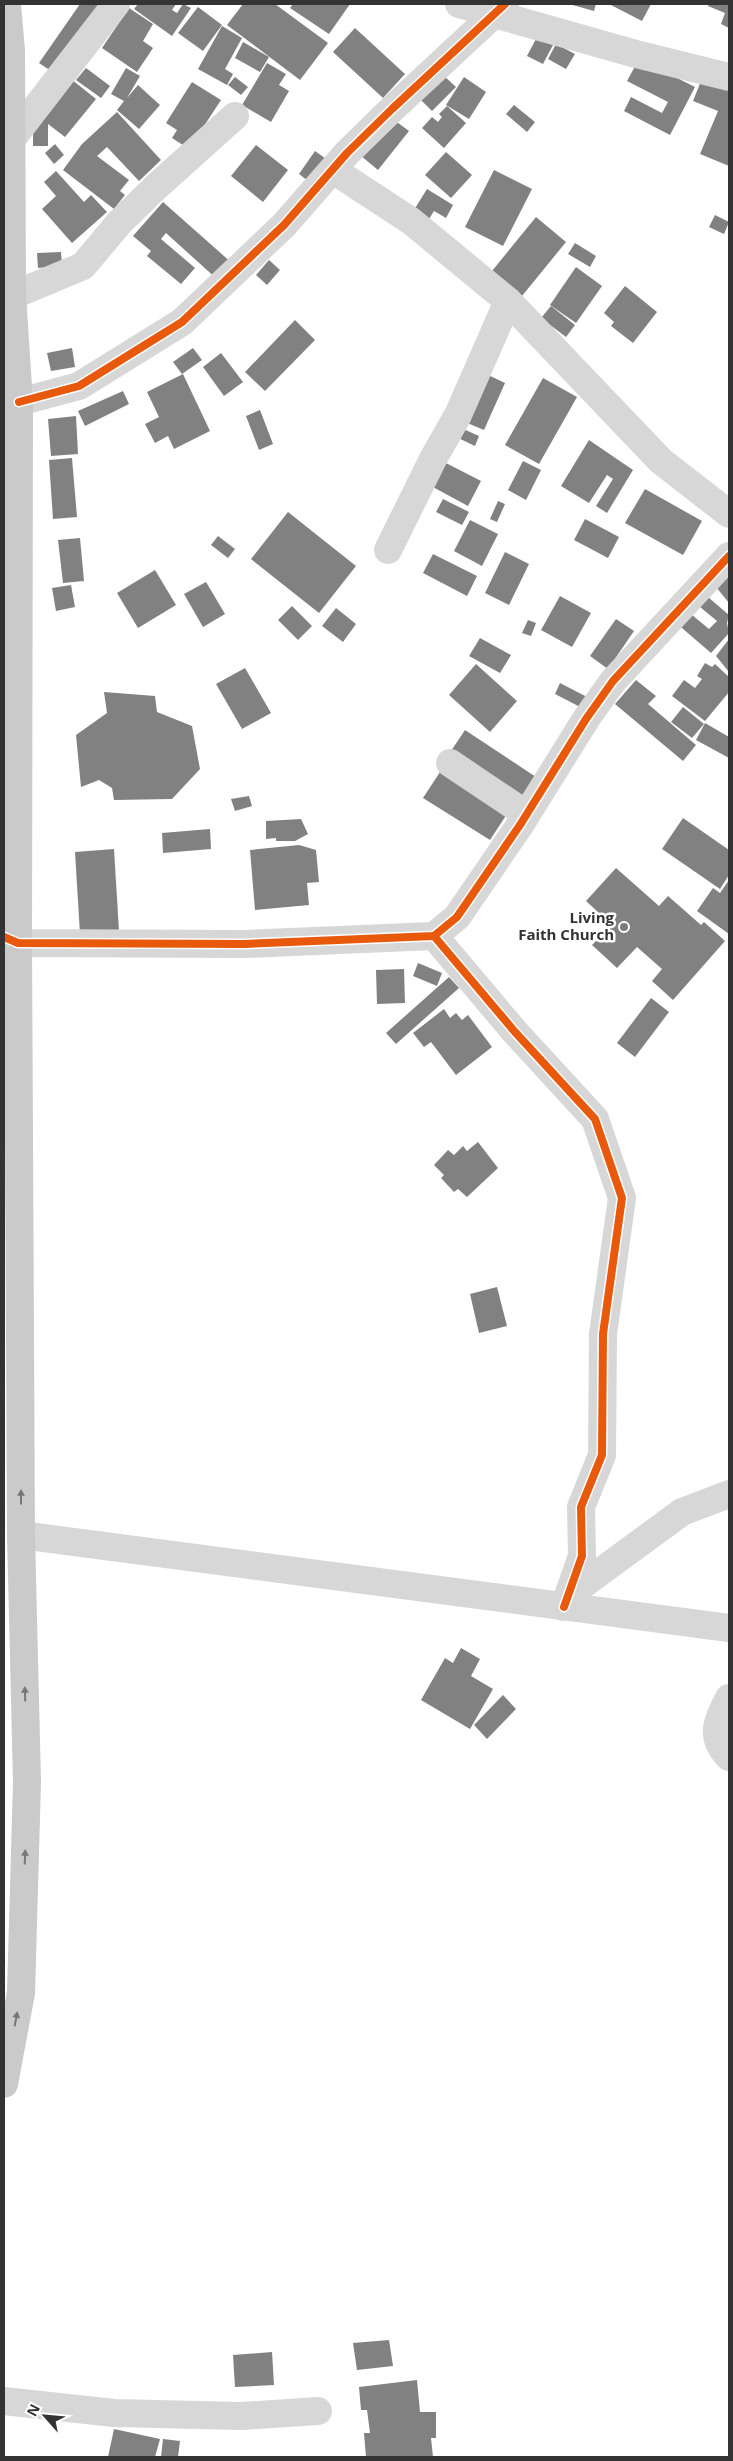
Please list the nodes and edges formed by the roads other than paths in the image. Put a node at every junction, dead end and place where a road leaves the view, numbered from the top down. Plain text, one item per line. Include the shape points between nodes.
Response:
1 (7, 4) edge
2 (116, 4) edge
3 (458, 4) edge
4 (500, 9) edge
5 (729, 77) edge
6 (236, 116) dead end
7 (11, 140) junction
8 (332, 170) junction
9 (8, 297) edge
10 (508, 301) junction
11 (20, 402) junction
12 (729, 514) edge
13 (388, 550) dead end
14 (729, 556) edge
15 (450, 763) dead end
16 (526, 814) junction
17 (434, 936) junction
18 (11, 940) edge
19 (729, 1494) edge
20 (21, 1535) junction
21 (564, 1607) junction
22 (729, 1628) edge
23 (729, 1698) edge
24 (729, 1757) edge
25 (4, 2084) edge
26 (4, 2401) edge
27 (318, 2410) dead end

1 - 7 main road
2 - 7 street
3 - 4 street
4 - 5 street via 636,54
4 - 8 street via 392,109
6 - 9 street via 119,223 83,266
7 - 9 main road
8 - 10 street via 411,221
8 - 11 street via 284,225 182,322 79,386
9 - 11 main road
10 - 12 street via 661,461
10 - 13 street via 458,415
11 - 18 main road
14 - 16 street via 613,680
15 - 16 street
16 - 17 street via 458,917
17 - 18 street via 244,944
17 - 21 street via 594,1119 622,1198 604,1334 602,1455 581,1506 582,1556
20 -> 18 main road
19 - 21 street via 682,1512 577,1589
20 - 21 street
25 -> 20 main road via 21,1993 27,1782
21 - 22 street
23 - 24 street via 716,1722 720,1748
26 - 27 street via 114,2413 242,2416

